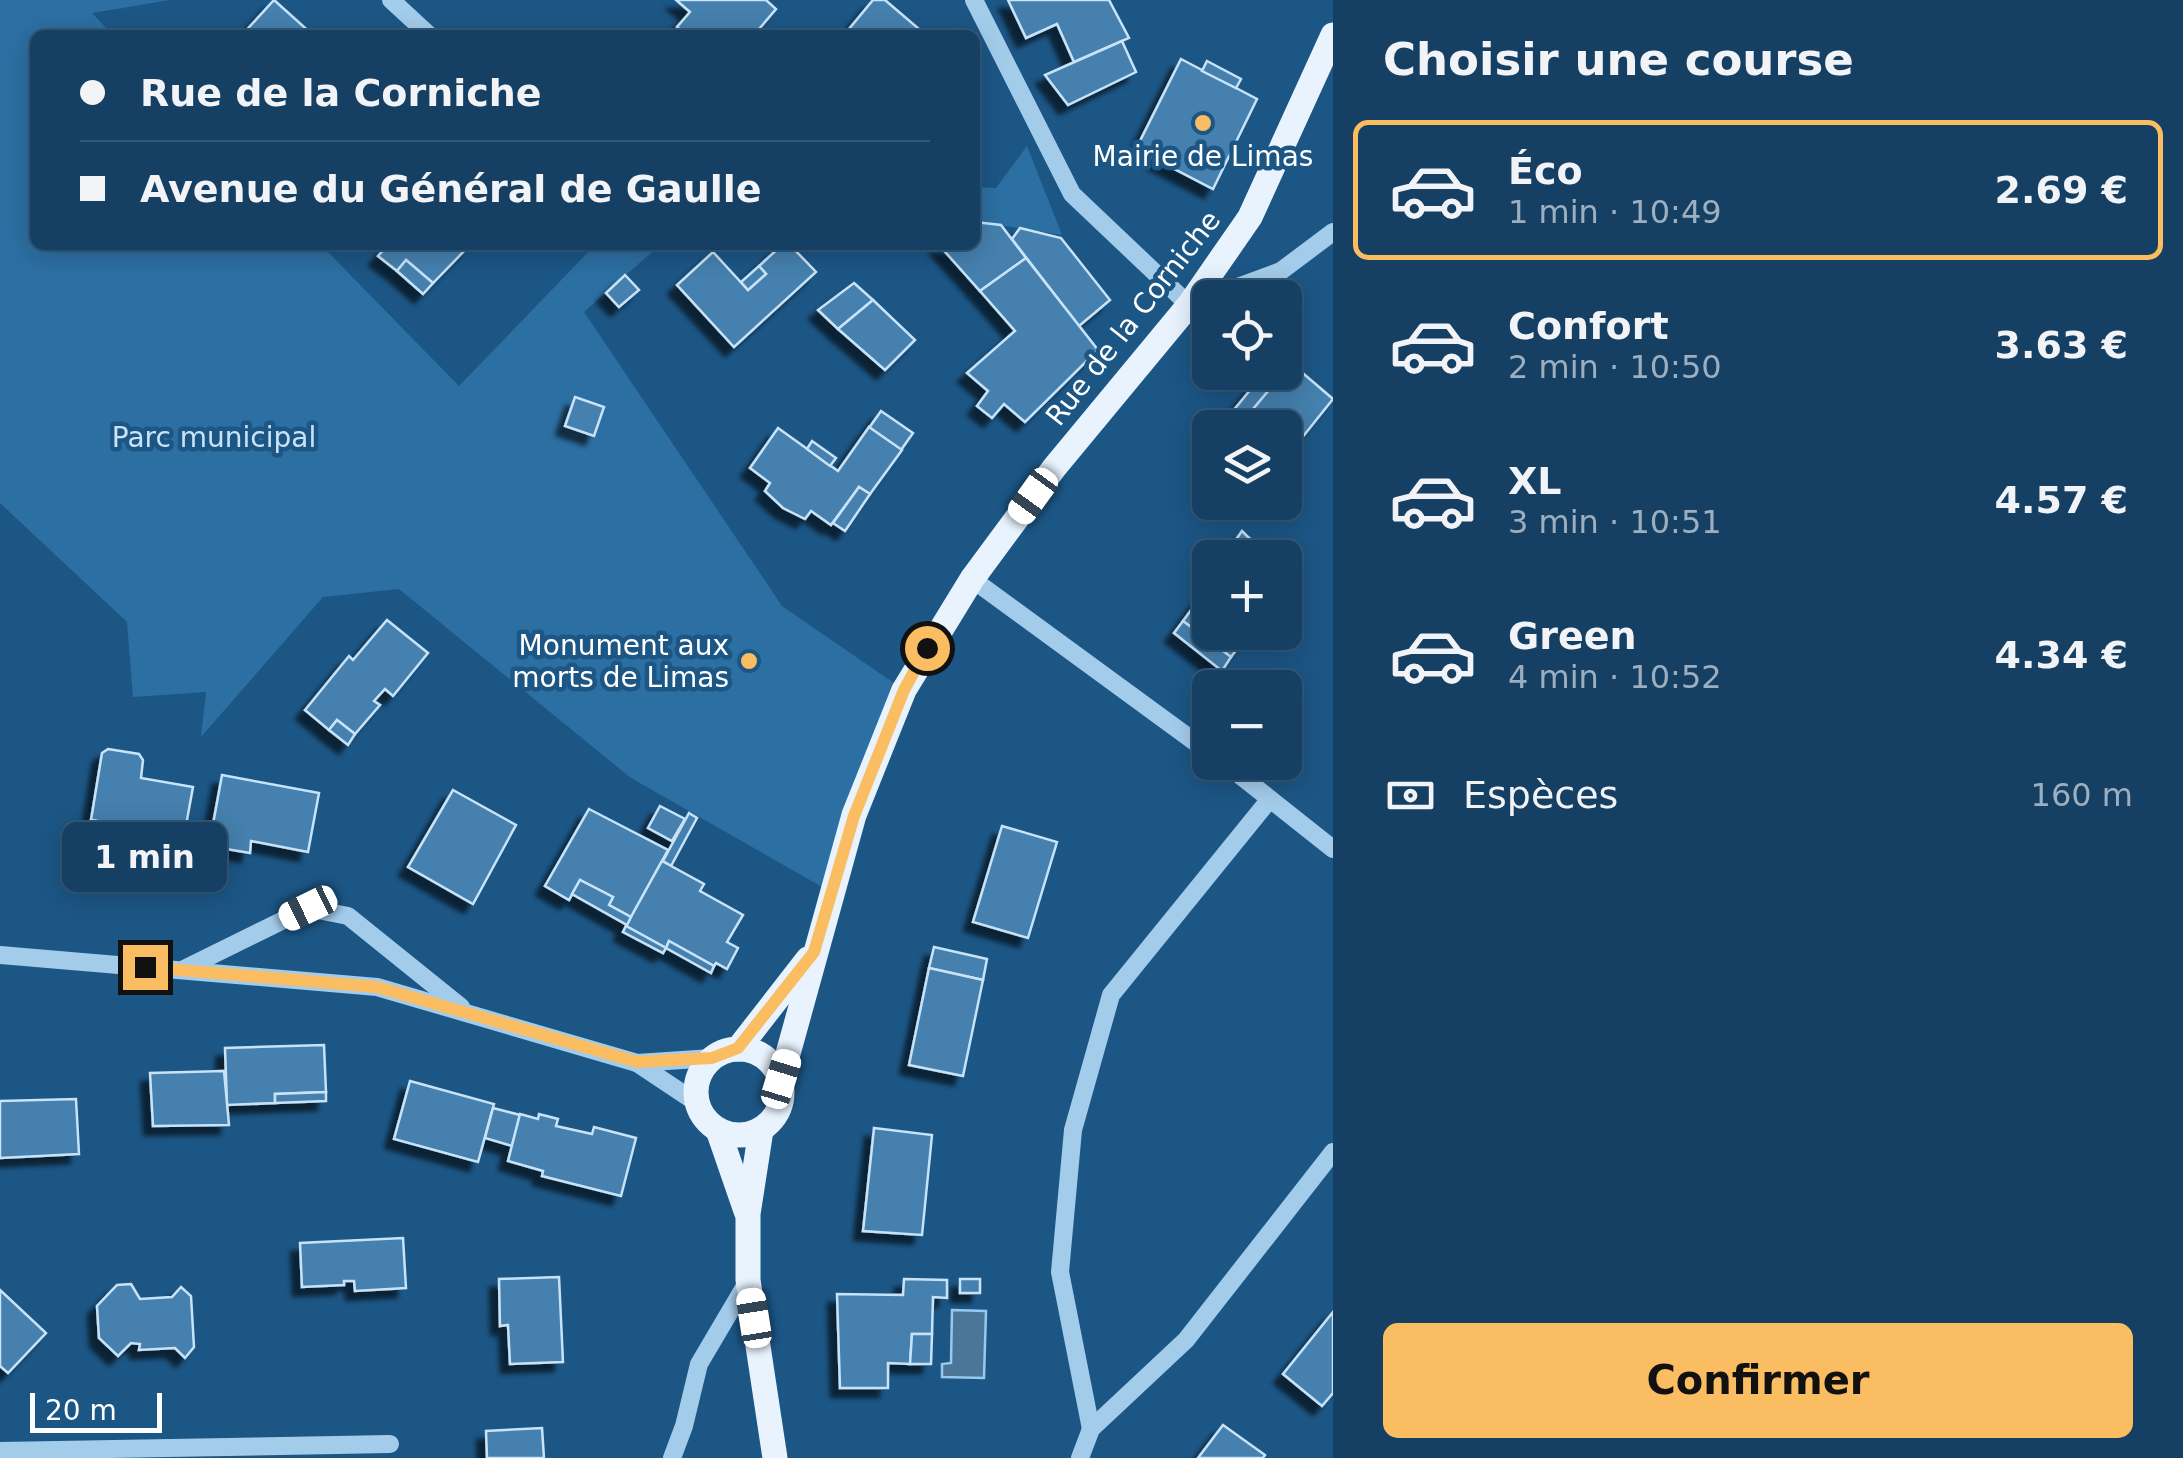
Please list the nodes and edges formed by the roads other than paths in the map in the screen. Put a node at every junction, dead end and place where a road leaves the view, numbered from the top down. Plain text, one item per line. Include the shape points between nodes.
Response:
1 (392, 0) edge
2 (974, 0) edge
3 (424, 30) edge
4 (1333, 35) edge
5 (1333, 232) edge
6 (1188, 305) junction
7 (972, 579) junction
8 (1192, 740) edge
9 (1246, 780) edge
10 (1270, 799) junction
11 (1333, 849) edge
12 (814, 952) junction
13 (0, 955) edge
14 (181, 970) junction
15 (469, 1014) junction
16 (738, 1048) junction
17 (712, 1058) junction
18 (637, 1062) junction
19 (781, 1079) junction
20 (697, 1104) junction
21 (718, 1130) junction
22 (761, 1130) junction
23 (1333, 1152) edge
24 (748, 1214) junction
25 (748, 1280) junction
26 (1092, 1429) junction
27 (390, 1444) dead end
28 (0, 1451) edge
29 (672, 1458) edge
30 (775, 1458) edge
31 (1080, 1458) edge

1 - 3 street
2 - 6 street via 1072,194
4 - 6 main road, Rue de la Corniche via 1250,217
5 - 6 street via 1281,271
6 - 7 main road, Rue de la Corniche
7 - 8 street
7 - 12 main road, Rue de la Corniche via 904,690 854,816
9 - 10 street
10 - 11 street
10 - 26 street via 1111,995 1073,1130 1060,1272
12 - 16 main road, Rue de la Corniche
12 - 19 main road, Rue de la Corniche
13 - 14 street
14 - 15 street via 377,987
14 - 15 street via 308,908 348,916
15 - 18 street
16 - 17 main road
16 - 19 main road via 765,1057
17 - 18 street
17 - 20 main road via 697,1078
18 - 20 street
19 - 22 main road, Rue de la Corniche via 780,1108
20 - 21 main road, Rue de la Corniche
21 - 22 main road
21 - 24 main road, Rue de la Corniche
22 - 24 main road, Rue de la Corniche
23 - 26 street via 1186,1340
24 - 25 main road, Rue de la Corniche
25 - 29 street via 699,1364
25 - 30 main road, Rue de la Corniche
26 - 31 street
27 - 28 street

